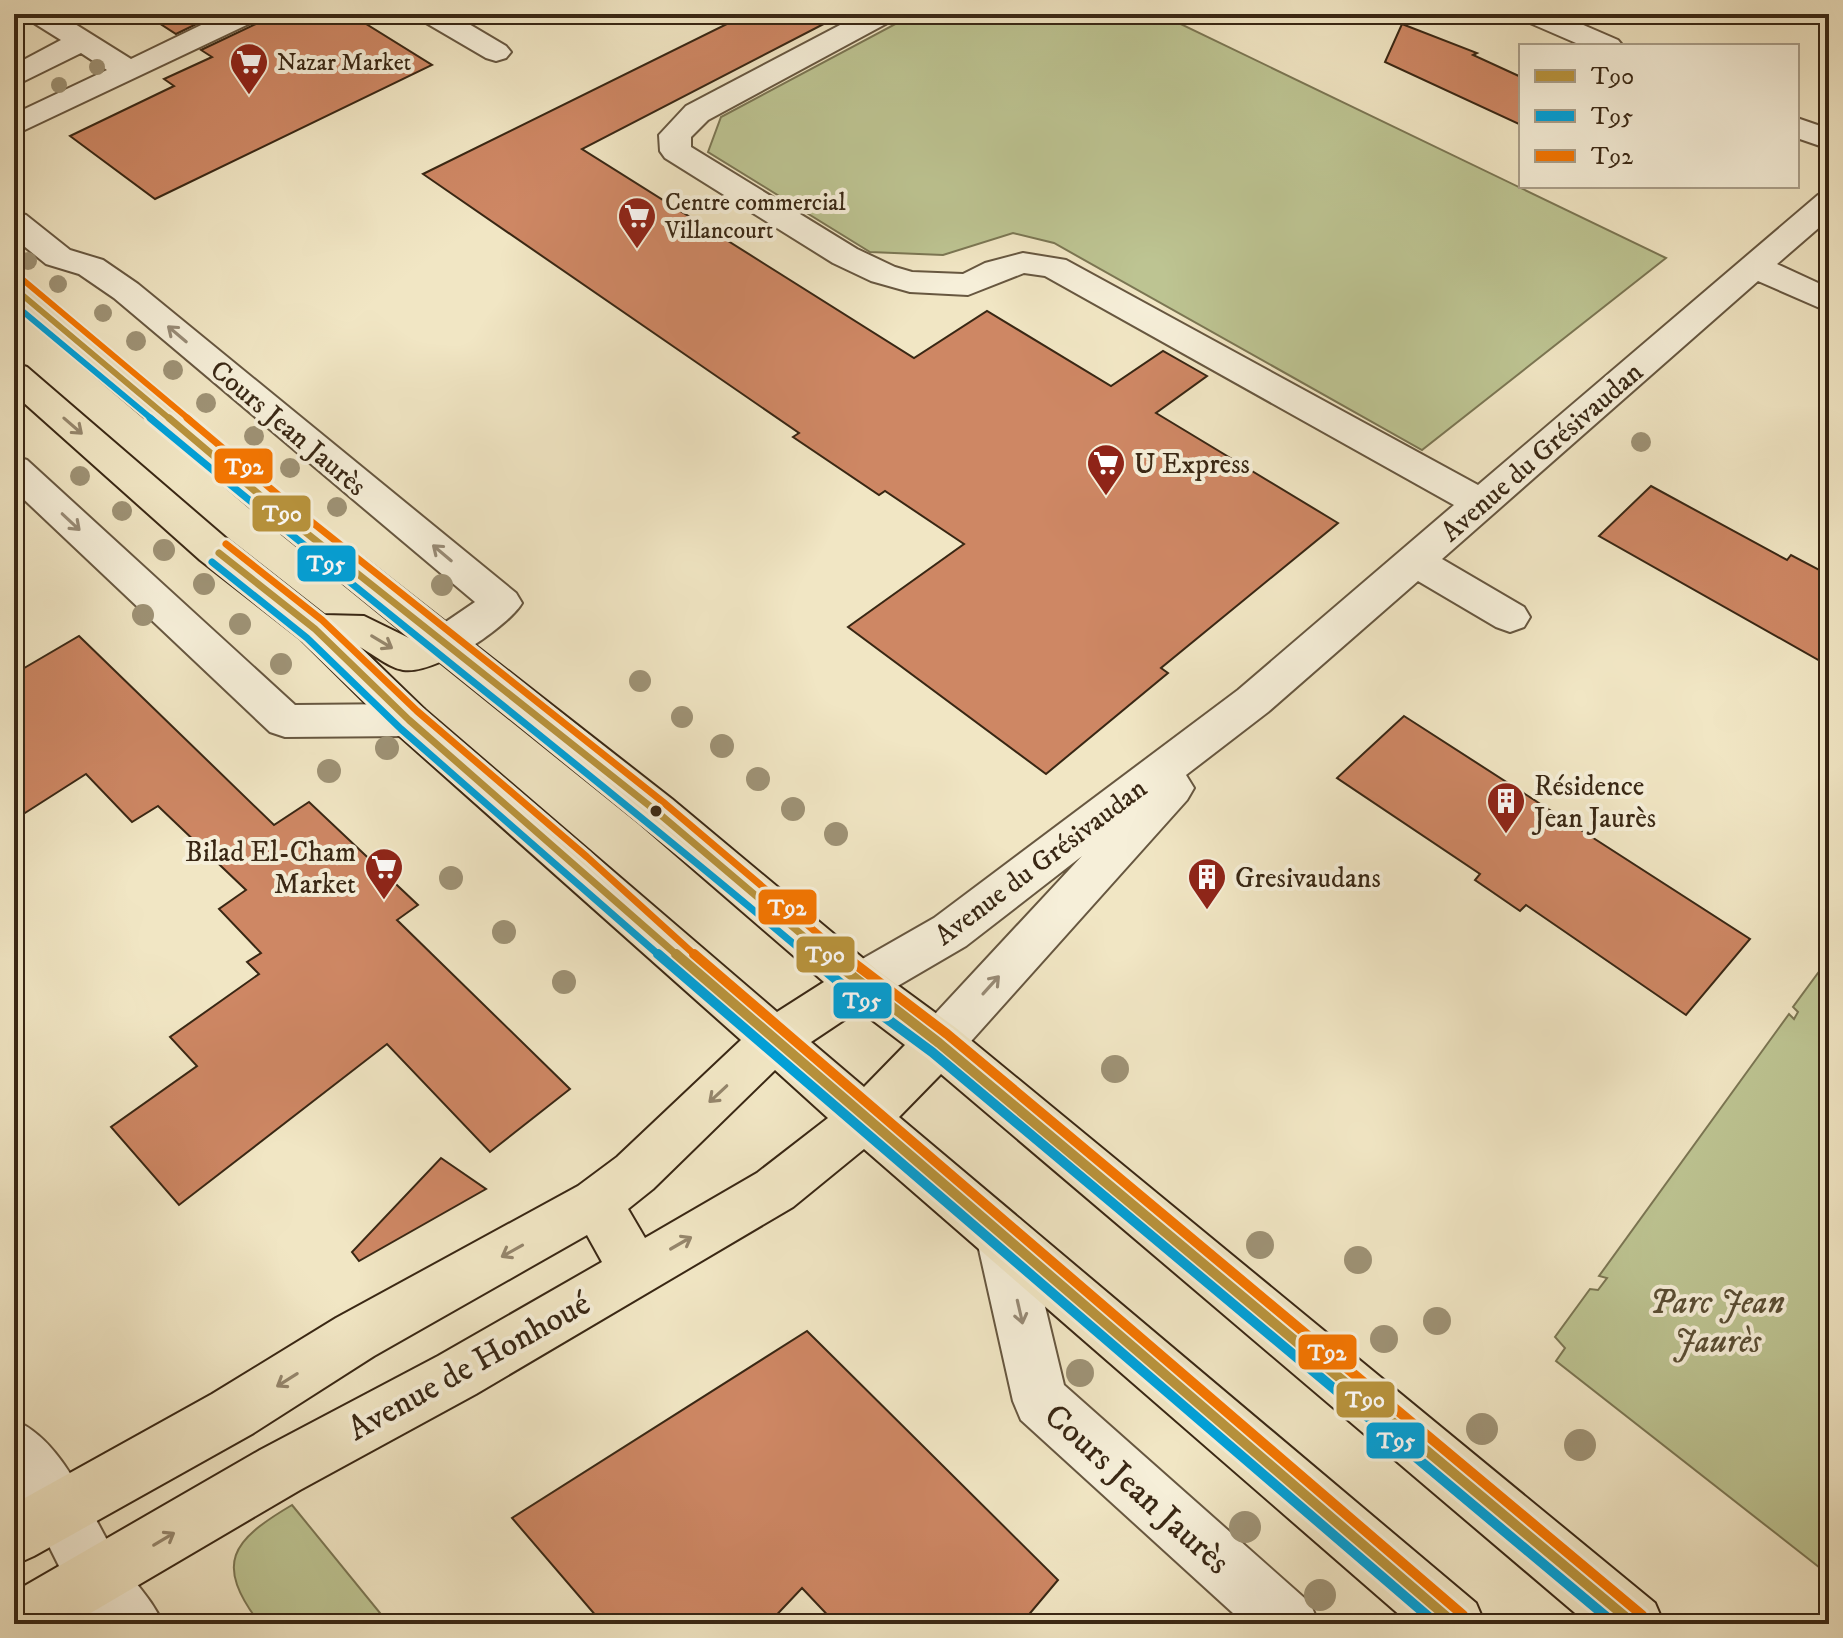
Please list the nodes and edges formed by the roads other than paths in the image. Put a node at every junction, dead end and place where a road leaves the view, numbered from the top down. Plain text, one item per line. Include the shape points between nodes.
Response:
1 (39, 14) edge
2 (431, 14) edge
3 (883, 14) edge
4 (1533, 14) edge
5 (242, 15) edge
6 (81, 41) junction
7 (1603, 44) edge
8 (496, 52) dead end
9 (130, 71) junction
10 (14, 77) edge
11 (14, 126) edge
12 (1799, 128) edge
13 (1829, 140) edge
14 (1829, 202) edge
15 (14, 222) edge
16 (1753, 266) junction
17 (14, 288) edge
18 (1829, 301) edge
19 (14, 375) edge
20 (14, 469) edge
21 (1482, 504) junction
22 (1415, 561) junction
23 (1510, 617) dead end
24 (315, 629) junction
25 (445, 643) junction
26 (1253, 701) junction
27 (409, 720) junction
28 (860, 984) junction
29 (774, 1040) junction
30 (939, 1043) junction
31 (865, 1119) junction
32 (596, 1203) junction
33 (1002, 1236) junction
34 (635, 1270) junction
35 (14, 1448) edge
36 (38, 1523) edge
37 (97, 1579) junction
38 (16, 1624) edge
39 (133, 1624) edge
40 (1289, 1624) edge
41 (1455, 1624) edge
42 (1634, 1624) edge

1 - 6 street
2 - 8 street
3 - 21 street via 697,113 675,135 676,151 883,274 910,282 968,285 1023,263 1054,267
4 - 7 street
5 - 9 street
6 - 9 street
6 - 10 street
9 - 11 street
12 - 13 street
14 - 16 street, Avenue du Grésivaudan
25 -> 15 street, Cours Jean Jaurès via 502,603 126,291 91,267 58,257
16 - 18 street
16 - 21 street, Avenue du Grésivaudan
17 - 25 main road
19 -> 24 main road via 214,550
20 -> 27 street via 285,721
21 - 22 street, Avenue du Grésivaudan
22 - 23 street
22 - 26 street, Avenue du Grésivaudan
24 -> 25 main road via 364,631 410,658
24 - 27 main road
25 - 28 main road via 656,811
26 - 28 street, Avenue du Grésivaudan via 950,932
30 -> 26 street, Avenue du Grésivaudan
27 - 29 main road
28 - 29 main road
28 - 30 main road
29 - 31 main road
29 -> 32 main road via 635,1173
30 - 31 main road, Avenue de Honhoué
30 - 42 main road
31 - 33 main road
34 -> 31 main road, Avenue de Honhoué via 775,1190
32 - 34 main road
32 -> 36 main road
33 -> 40 street, Cours Jean Jaurès via 1040,1401
33 - 41 main road
37 -> 34 main road, Avenue de Honhoué
35 - 36 street
36 - 37 street
37 - 38 main road, Avenue de Honhoué
37 - 39 street

